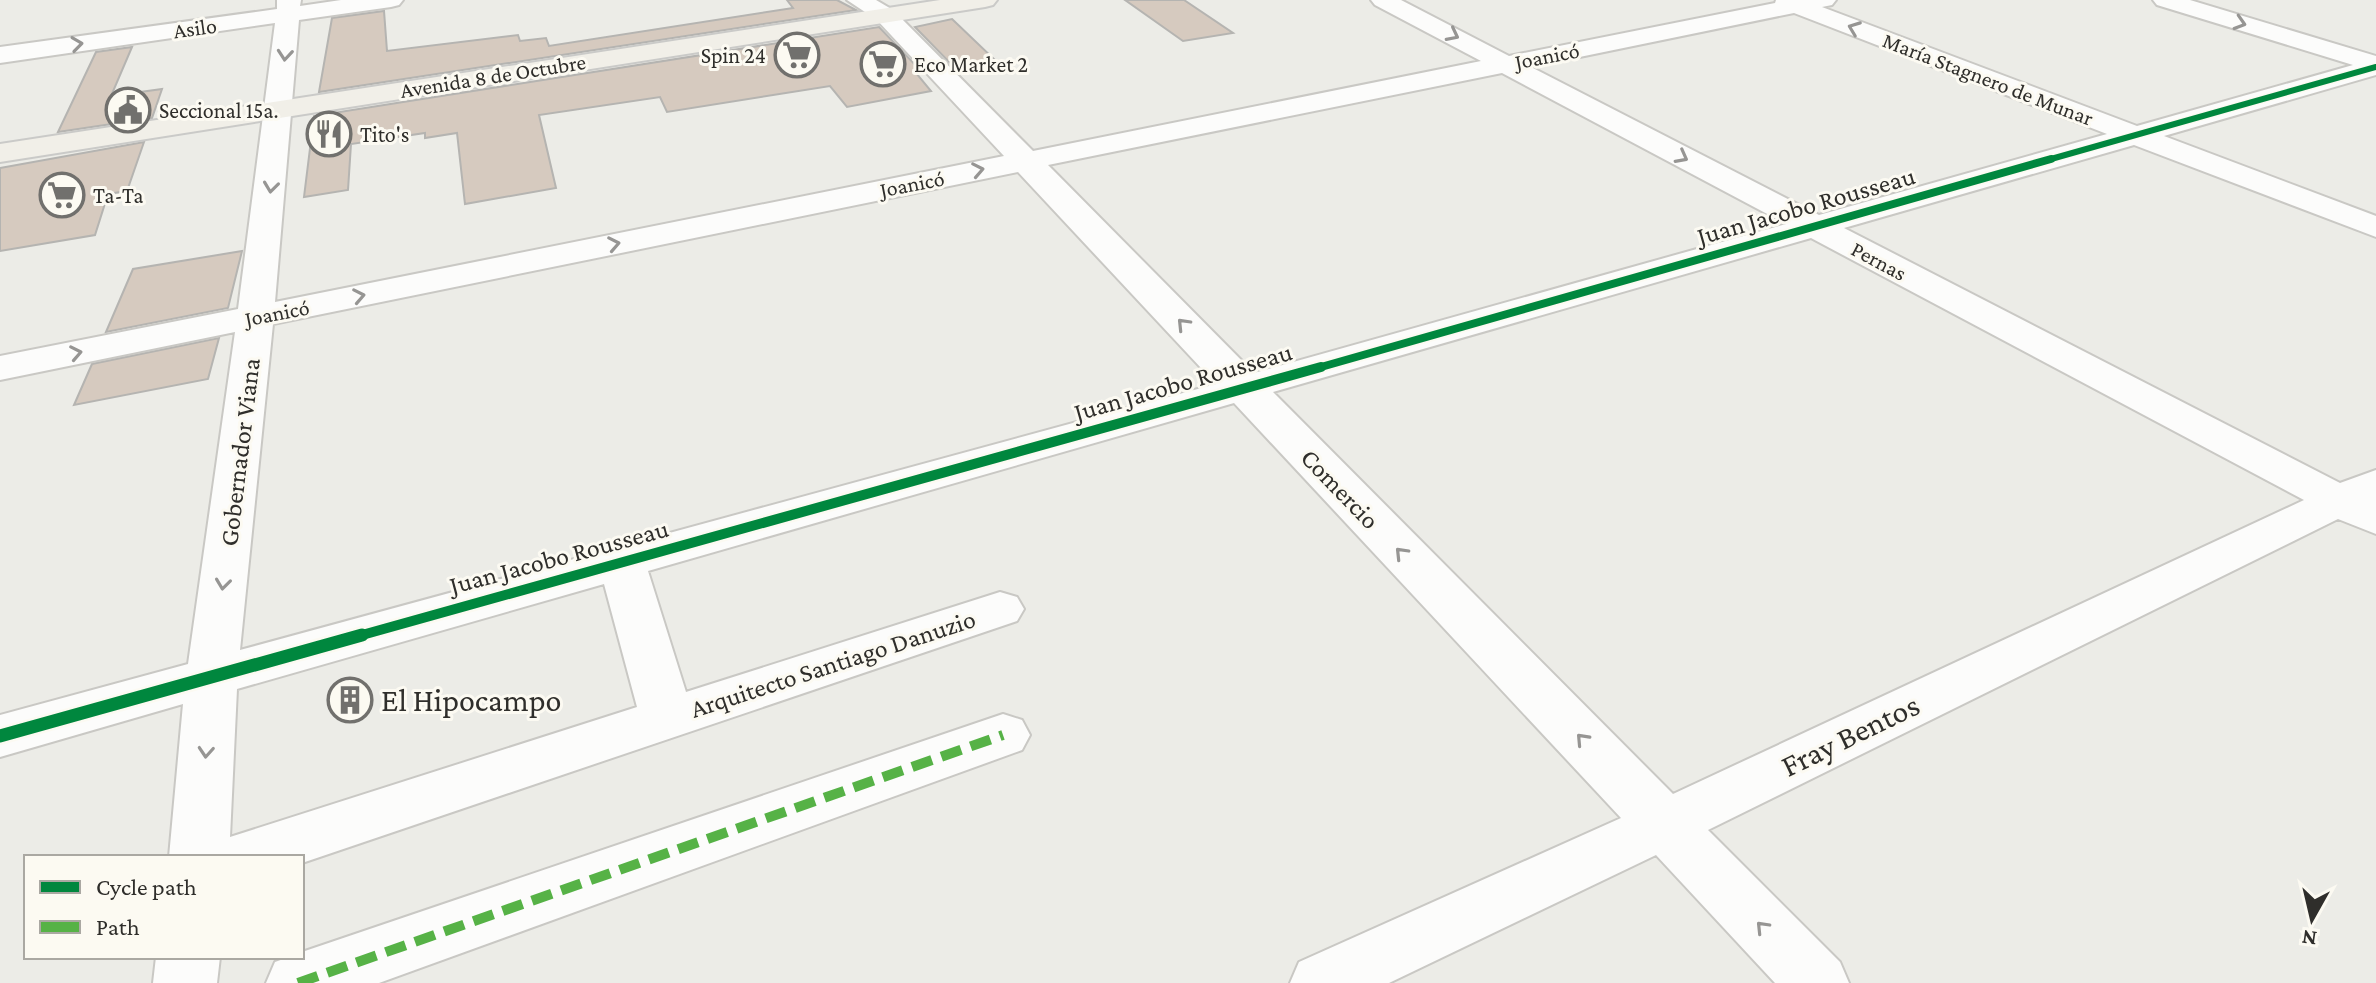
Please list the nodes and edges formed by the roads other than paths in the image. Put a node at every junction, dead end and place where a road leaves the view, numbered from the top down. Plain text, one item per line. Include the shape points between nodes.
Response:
1 (391, 0) edge
2 (859, 0) edge
3 (985, 0) edge
4 (1383, 0) edge
5 (2165, 0) edge
6 (1800, 2) edge
7 (289, 7) edge
8 (885, 15) junction
9 (0, 55) edge
10 (1509, 64) junction
11 (2376, 66) edge
12 (280, 110) junction
13 (2136, 136) junction
14 (0, 153) edge
15 (1025, 160) junction
16 (1813, 227) junction
17 (2376, 227) edge
18 (256, 317) junction
19 (0, 368) edge
20 (1245, 388) junction
21 (2363, 501) edge
22 (622, 562) junction
23 (1000, 609) dead end
24 (212, 675) junction
25 (667, 718) junction
26 (1003, 735) dead end
27 (0, 736) edge
28 (1664, 825) junction
29 (199, 855) edge
30 (251, 855) edge
31 (188, 959) edge
32 (185, 983) edge
33 (298, 983) edge
34 (1322, 983) edge
35 (1817, 983) edge

1 - 7 street, Asilo
2 - 8 street, Comercio
3 - 8 main road, Avenida 8 de Octubre
4 -> 10 street, Pernas
5 -> 11 street
6 - 10 street, Joanicó
13 -> 6 street, María Stagnero de Munar
9 -> 7 street, Asilo
7 -> 12 street, Gobernador Viana
8 - 12 main road, Avenida 8 de Octubre
8 - 15 street, Comercio
10 - 15 street, Joanicó
10 -> 16 street, Pernas
11 - 13 street, Juan Jacobo Rousseau
12 - 14 main road, Avenida 8 de Octubre
12 -> 18 street, Gobernador Viana
13 - 16 street, Juan Jacobo Rousseau
13 - 17 street, María Stagnero de Munar
18 -> 15 street, Joanicó
20 -> 15 street, Comercio
16 - 20 street, Juan Jacobo Rousseau
16 - 21 street, Pernas
19 -> 18 street, Joanicó
18 -> 24 street, Gobernador Viana
20 - 22 street, Juan Jacobo Rousseau
28 -> 20 street, Comercio
21 - 28 street, Fray Bentos
22 - 24 street, Juan Jacobo Rousseau
22 - 25 street, Arquitecto Santiago Danuzio
23 - 25 street, Arquitecto Santiago Danuzio
24 - 27 street, Juan Jacobo Rousseau
24 -> 29 street, Gobernador Viana
25 - 30 street, Arquitecto Santiago Danuzio
26 - 33 street
28 - 34 street, Fray Bentos
35 -> 28 street, Comercio
31 - 32 street

